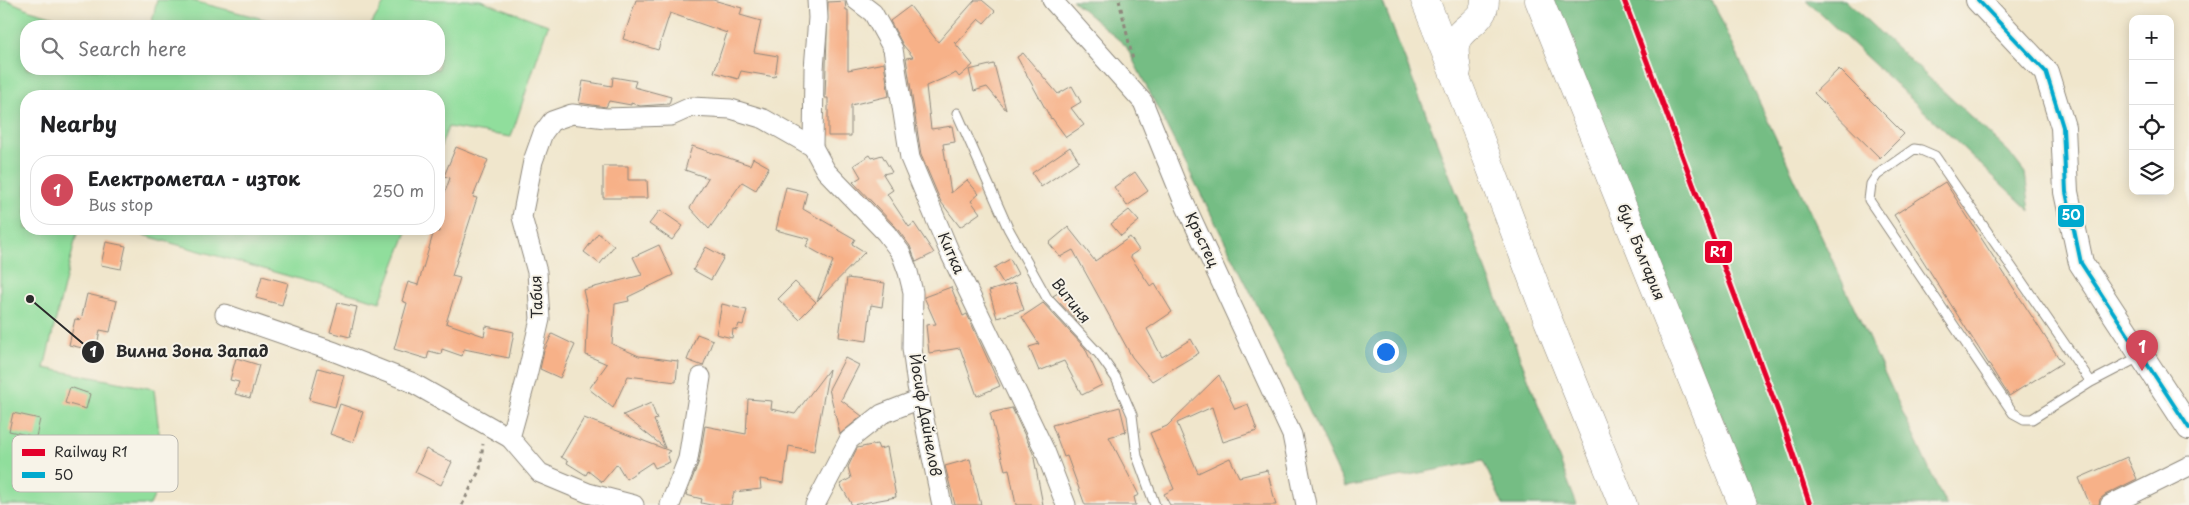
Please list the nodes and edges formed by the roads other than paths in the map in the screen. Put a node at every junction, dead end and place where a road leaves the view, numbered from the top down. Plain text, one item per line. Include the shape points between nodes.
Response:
1 (817, 0) edge
2 (856, 0) edge
3 (1052, 0) edge
4 (1425, 0) edge
5 (1485, 0) edge
6 (1539, 0) edge
7 (1978, 0) edge
8 (1459, 87) junction
9 (957, 113) dead end
10 (813, 147) junction
11 (225, 314) dead end
12 (2142, 355) junction
13 (701, 378) dead end
14 (2091, 382) junction
15 (920, 399) junction
16 (2189, 428) edge
17 (510, 438) junction
18 (2189, 466) edge
19 (634, 505) edge
20 (670, 505) edge
21 (815, 505) edge
22 (942, 505) edge
23 (1066, 505) edge
24 (1155, 505) edge
25 (1306, 505) edge
26 (1623, 505) edge
27 (1743, 505) edge
28 (2110, 505) edge

1 - 10 street, Йосиф Дайнелов
2 - 23 street, Китка via 873,13 893,49 910,158 950,253 1045,450
3 - 25 street, Кръстец via 1143,102 1182,198 1292,435
4 - 8 highway
5 - 8 highway via 1479,16 1456,39
6 - 27 highway, бул. България
7 - 12 street via 2046,72 2063,128 2066,192 2081,263
8 - 26 highway
9 - 24 lane, Витиня via 1008,228 1048,298 1099,354 1116,378 1132,415 1137,456
10 - 15 street, Йосиф Дайнелов via 826,171 901,254 913,292 912,348
10 - 17 street, Табия via 764,119 731,109 691,108 670,116 615,118 572,114 552,121 543,133 533,162 522,217 537,272 540,319
11 - 17 street via 411,382
12 - 14 lane
12 - 16 street
13 - 20 street via 688,459
14 - 14 lane via 1935,156 1914,149 1877,175 1871,184 1869,200 2013,413 2032,419
15 - 21 street via 882,414 849,440
15 - 22 street, Йосиф Дайнелов
17 - 19 street via 540,473 588,493
18 - 28 street

